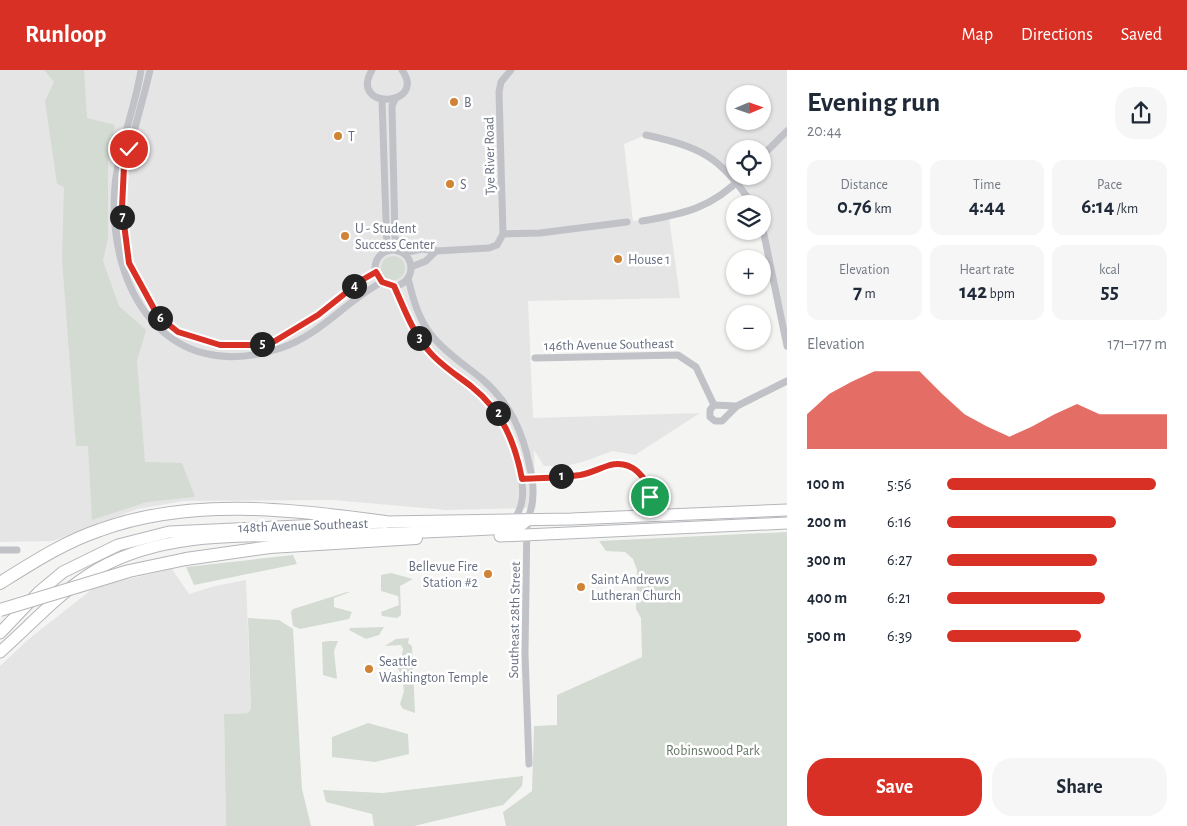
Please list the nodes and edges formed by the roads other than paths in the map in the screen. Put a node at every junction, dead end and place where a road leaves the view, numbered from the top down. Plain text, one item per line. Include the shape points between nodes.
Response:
1 (141, 70) edge
2 (150, 70) edge
3 (372, 70) edge
4 (402, 70) edge
5 (511, 70) edge
6 (395, 99) junction
7 (382, 100) junction
8 (787, 131) edge
9 (646, 135) dead end
10 (771, 147) edge
11 (726, 168) edge
12 (733, 185) edge
13 (642, 221) dead end
14 (627, 222) dead end
15 (503, 234) junction
16 (765, 240) edge
17 (387, 251) junction
18 (436, 251) junction
19 (401, 252) junction
20 (411, 267) junction
21 (376, 272) junction
22 (408, 278) junction
23 (382, 282) junction
24 (394, 286) junction
25 (787, 346) edge
26 (535, 358) dead end
27 (787, 381) edge
28 (714, 405) junction
29 (737, 406) junction
30 (532, 478) junction
31 (522, 479) junction
32 (787, 510) edge
33 (514, 519) junction
34 (527, 520) junction
35 (385, 522) junction
36 (651, 522) junction
37 (787, 523) edge
38 (379, 534) junction
39 (528, 535) junction
40 (416, 538) junction
41 (0, 550) edge
42 (17, 550) dead end
43 (0, 583) edge
44 (0, 610) edge
45 (0, 633) edge
46 (0, 652) edge
47 (529, 764) dead end

1 - 23 street via 117,164 115,212 122,264 142,310 156,327 174,341 212,355 268,352 283,348 328,323
2 - 21 street via 124,166 122,224 129,263 149,302 166,323 187,336 220,345 275,341 304,325
3 - 7 street via 368,86 374,96
4 - 6 street via 406,86
5 - 15 street, Tye River Road via 501,82 499,92
6 - 7 street
6 - 19 street via 392,106 395,237
7 - 17 street
8 - 10 street
9 - 11 street via 698,150
12 - 13 street via 695,210
14 - 15 street via 540,233
15 - 18 street via 497,244 489,248
16 - 25 street
17 - 19 street
17 - 21 street via 378,259
18 - 19 street via 422,248
18 - 20 street via 426,261
19 - 20 street
20 - 22 street
21 - 23 street
22 - 24 street
22 - 30 street, Southeast 28th Street via 418,314 432,336 451,356 482,379 506,405 523,438
23 - 24 street
24 - 31 street via 425,346 502,418 514,446
26 - 28 street, 146th Avenue Southeast via 678,355 696,367
27 - 29 street
28 - 29 street
28 - 29 street, 146th Avenue Southeast via 710,414 712,420 718,422
30 - 31 street
30 - 34 street, Southeast 28th Street via 532,510
30 - 36 street via 584,474 616,464 628,467 639,472 647,483
31 - 33 street via 522,502
32 - 36 main road, 148th Avenue Southeast
33 - 34 main road, 148th Avenue Southeast
33 - 35 main road, 148th Avenue Southeast
34 - 36 main road, 148th Avenue Southeast
34 - 38 main road, 148th Avenue Southeast via 512,528
34 - 39 street, Southeast 28th Street
35 - 43 highway via 323,513 230,509 172,513 122,522 99,530 55,550
35 - 45 main road, 148th Avenue Southeast via 169,532 118,544 83,560 52,580
36 - 37 main road, 148th Avenue Southeast
36 - 39 main road, 148th Avenue Southeast
38 - 40 main road, 148th Avenue Southeast
38 - 46 main road, 148th Avenue Southeast via 210,538 171,542 122,557 85,577 50,604
39 - 40 main road, 148th Avenue Southeast
39 - 47 street, Southeast 28th Street via 525,654
40 - 44 highway, bridge via 270,547 186,559 120,573
41 - 42 street

